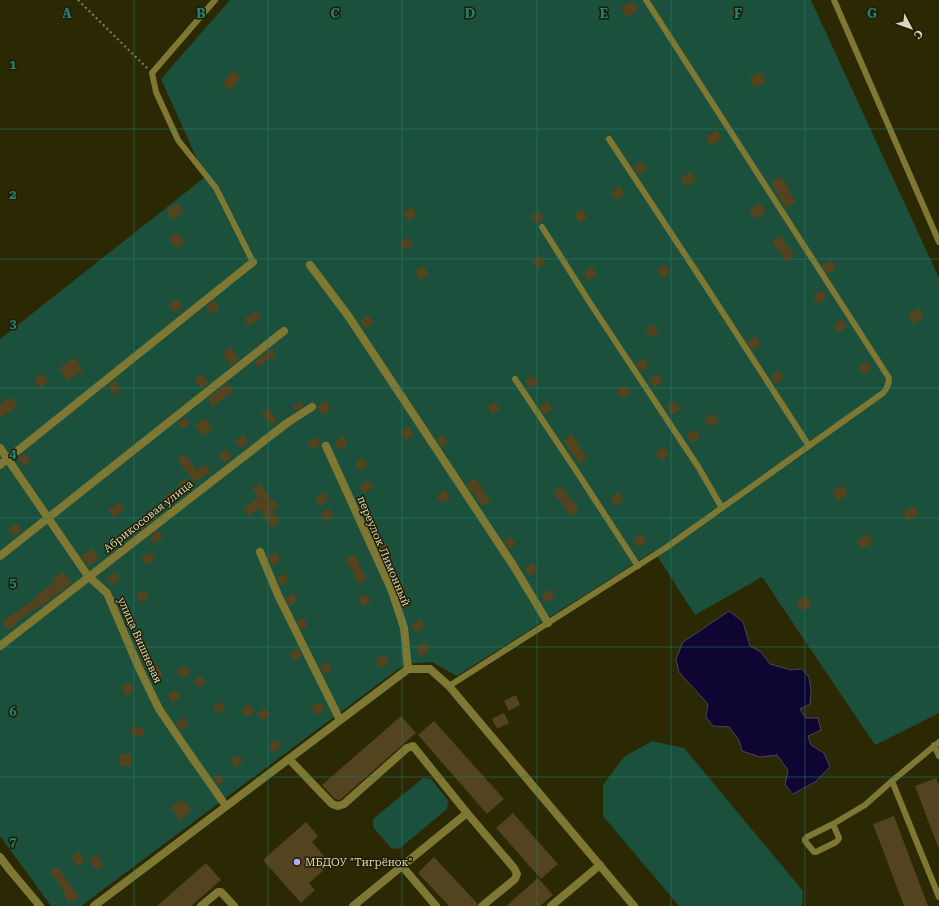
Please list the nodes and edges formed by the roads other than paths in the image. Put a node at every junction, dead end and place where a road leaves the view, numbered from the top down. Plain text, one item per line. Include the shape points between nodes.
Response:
1 (215, 0) edge
2 (646, 0) edge
3 (834, 0) edge
4 (609, 139) dead end
5 (542, 227) dead end
6 (939, 242) edge
7 (253, 262) joint
8 (310, 265) dead end
9 (284, 331) dead end
10 (515, 379) dead end
11 (312, 407) dead end
12 (326, 446) dead end
13 (809, 446) junction
14 (0, 448) edge
15 (7, 459) junction
16 (0, 465) edge
17 (722, 508) junction
18 (48, 518) junction
19 (260, 552) dead end
20 (0, 556) edge
21 (638, 566) junction
22 (88, 576) junction
23 (548, 622) junction
24 (0, 646) edge
25 (408, 669) junction
26 (449, 686) junction
27 (340, 720) junction
28 (937, 744) edge
29 (939, 756) edge
30 (289, 759) junction
31 (892, 781) junction
32 (226, 806) junction
33 (467, 812) junction
34 (833, 824) junction
35 (0, 857) edge
36 (600, 865) junction
37 (402, 866) junction
38 (939, 897) edge
39 (40, 906) edge
40 (94, 906) edge
41 (201, 906) edge
42 (234, 906) edge
43 (353, 906) edge
44 (436, 906) edge
45 (482, 906) edge
46 (551, 906) edge
47 (634, 906) edge

1 - 7 lane via 152,73 156,92 178,140 216,188
2 - 13 lane via 889,378 888,386 883,393
3 - 6 lane
4 - 13 lane
5 - 17 lane via 699,468
7 - 15 street
8 - 23 street via 383,368
9 - 18 street
10 - 21 lane
11 - 22 street, Абрикосовая улица via 287,423
12 - 25 street, переулок Лимонный via 392,591 404,628
13 - 17 lane
14 - 15 street, улица Вишневая
15 - 16 street
15 - 18 street, улица Вишневая
17 - 21 lane
18 - 20 street
18 - 22 street, улица Вишневая
19 - 27 street via 278,595
21 - 23 lane
22 - 24 street, Абрикосовая улица
22 - 32 street, улица Вишневая via 107,593 159,709
23 - 26 lane
25 - 26 street via 430,669
25 - 27 street
26 - 36 street
27 - 30 street
28 - 29 lane
28 - 31 lane
30 - 32 street
30 - 33 street via 332,804 338,806 344,804 407,748 413,746
31 - 34 lane via 865,805
31 - 38 lane
32 - 40 street
33 - 37 street
33 - 45 street via 517,874 515,879
34 - 34 lane via 838,840 814,852 805,839
35 - 39 street
36 - 46 street
36 - 47 street
37 - 43 street
37 - 44 street
41 - 42 street via 221,892

